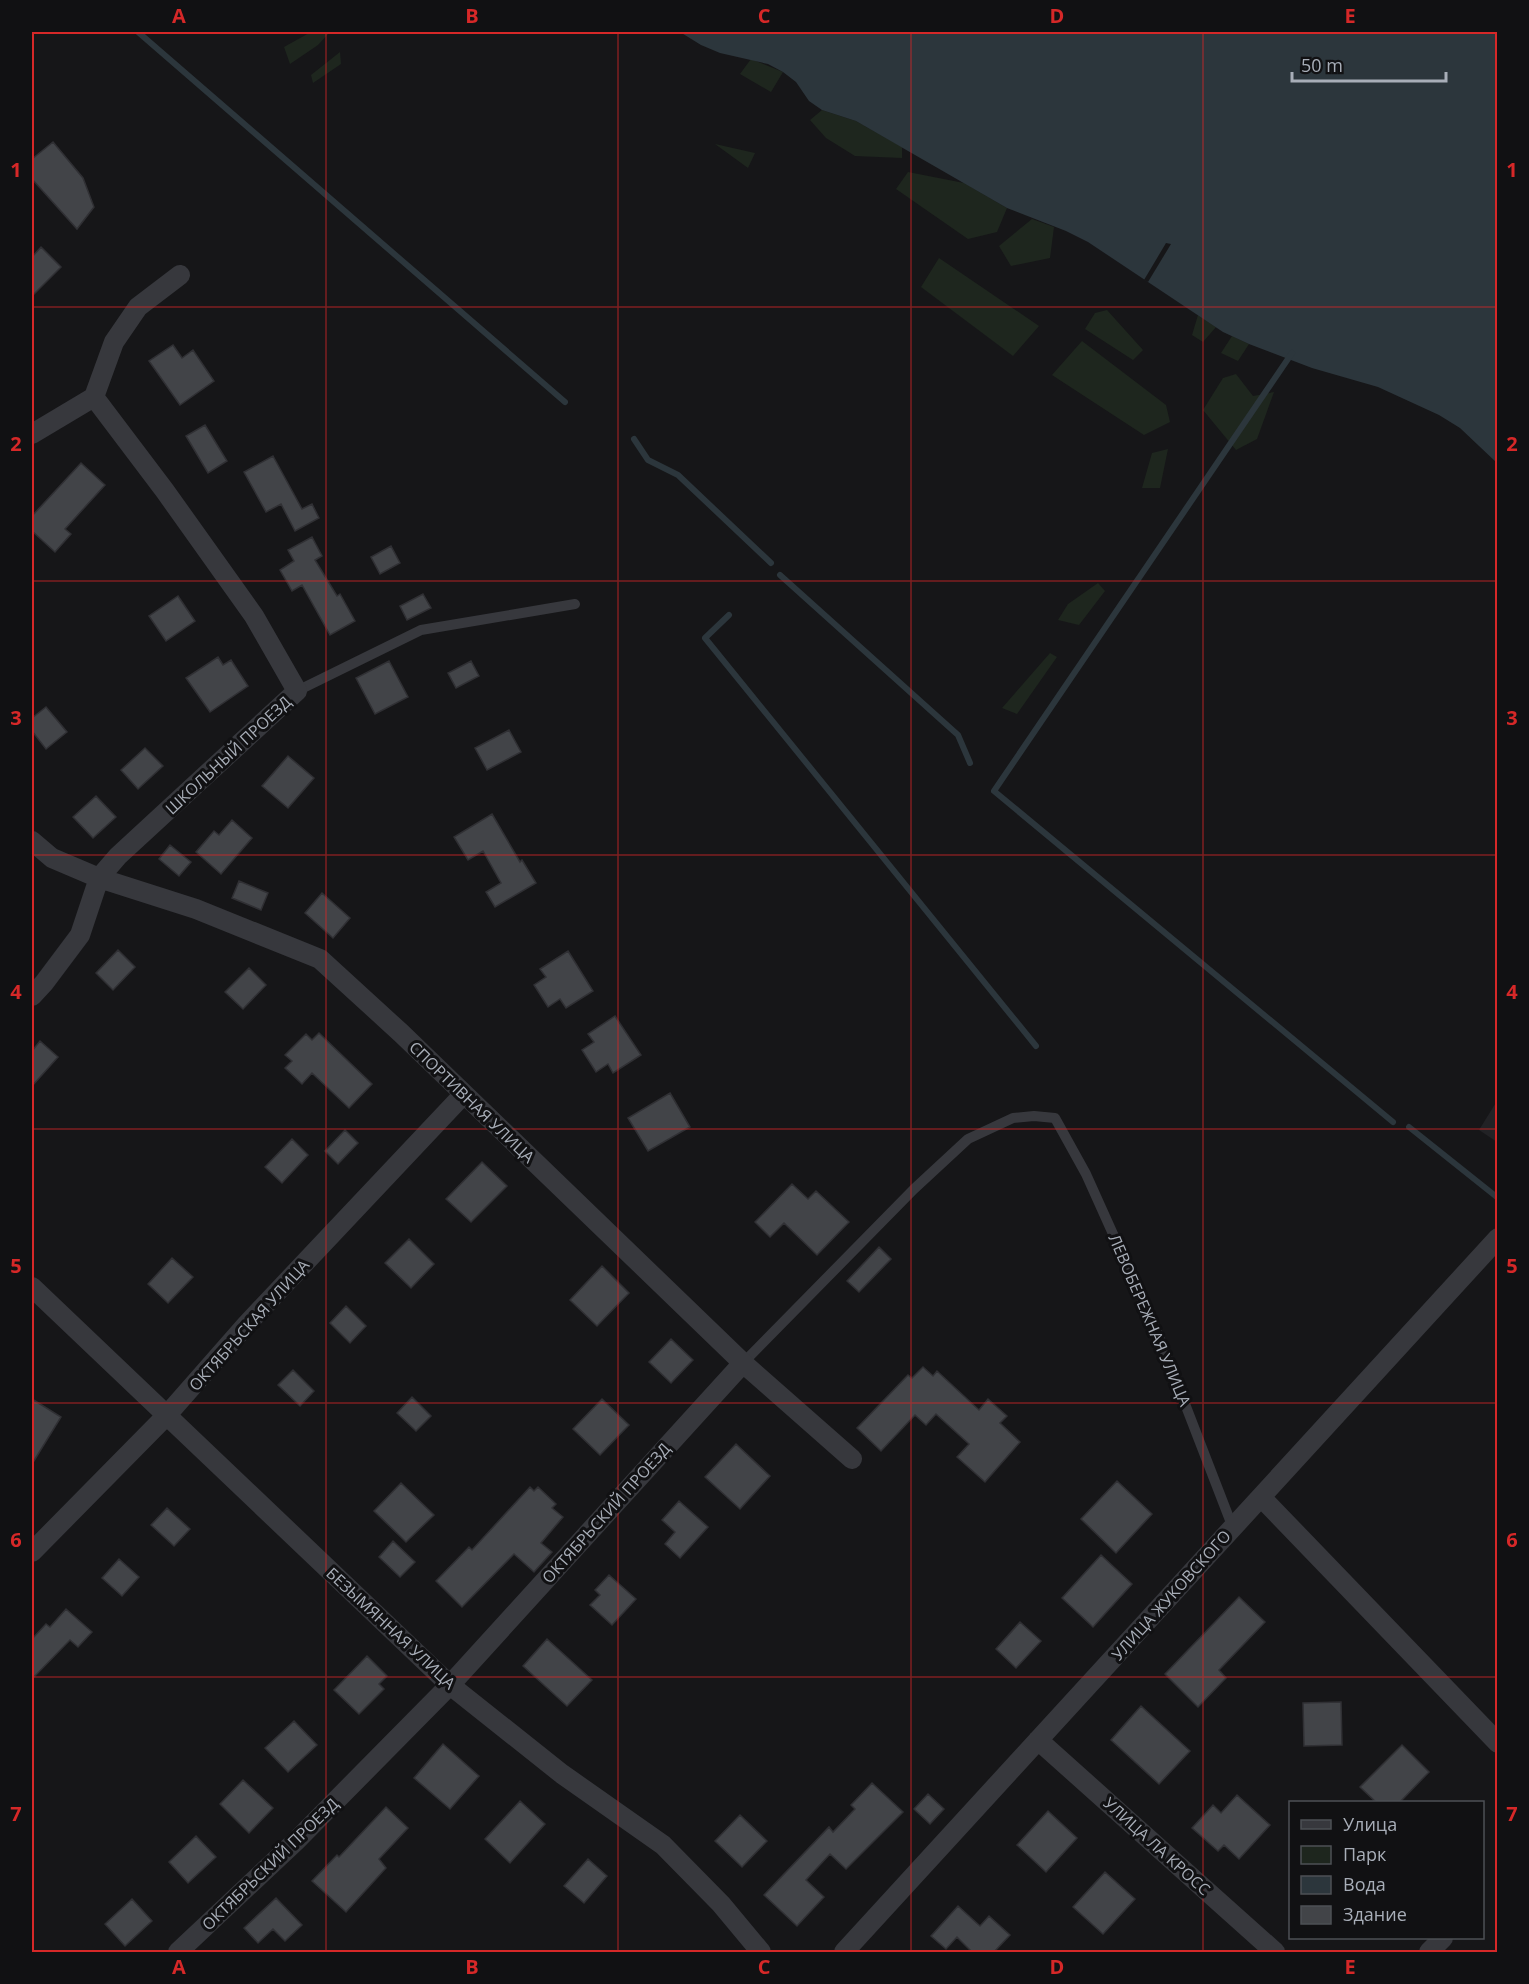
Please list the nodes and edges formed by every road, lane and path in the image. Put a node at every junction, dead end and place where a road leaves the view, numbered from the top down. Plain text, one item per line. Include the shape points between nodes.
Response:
1 (180, 275) dead end
2 (94, 397) junction
3 (32, 434) edge
4 (575, 604) dead end
5 (297, 691) junction
6 (32, 841) edge
7 (99, 878) junction
8 (32, 996) edge
9 (464, 1095) junction
10 (1054, 1118) joint
11 (1497, 1238) edge
12 (32, 1287) edge
13 (743, 1363) junction
14 (166, 1415) junction
15 (852, 1459) dead end
16 (1261, 1497) junction
17 (1233, 1528) junction
18 (32, 1552) edge
19 (450, 1685) junction
20 (1038, 1740) junction
21 (1497, 1743) edge
22 (1442, 1939) edge
23 (178, 1953) edge
24 (761, 1953) edge
25 (844, 1953) edge
26 (1275, 1953) edge
27 (1429, 1953) edge

1 - 2 street via 138,307 114,342
2 - 3 street
2 - 5 street via 254,616
4 - 5 lane, ШКОЛЬНЫЙ ПРОЕЗД via 421,630
5 - 7 street, ШКОЛЬНЫЙ ПРОЕЗД
6 - 7 street, СПОРТИВНАЯ УЛИЦА via 52,858
7 - 8 street, ШКОЛЬНЫЙ ПРОЕЗД via 80,935
7 - 9 street, СПОРТИВНАЯ УЛИЦА via 196,909 320,958
9 - 13 street, СПОРТИВНАЯ УЛИЦА
9 - 14 street, ОКТЯБРЬСКАЯ УЛИЦА
10 - 13 lane, ОКТЯБРЬСКИЙ ПРОЕЗД via 1013,1118 968,1139
10 - 17 lane, ЛЕВОБЕРЕЖНАЯ УЛИЦА via 1086,1174 1158,1334
11 - 16 street, УЛИЦА ЖУКОВСКОГО
12 - 14 street, БЕЗЫМЯННАЯ УЛИЦА
13 - 15 street, СПОРТИВНАЯ УЛИЦА
13 - 19 street, ОКТЯБРЬСКИЙ ПРОЕЗД
14 - 18 street, ОКТЯБРЬСКАЯ УЛИЦА
14 - 19 street, БЕЗЫМЯННАЯ УЛИЦА
16 - 17 street, УЛИЦА ЖУКОВСКОГО
16 - 21 street
17 - 20 street, УЛИЦА ЖУКОВСКОГО
19 - 23 street, ОКТЯБРЬСКИЙ ПРОЕЗД via 296,1841
19 - 24 street, БЕЗЫМЯННАЯ УЛИЦА via 562,1774 663,1845 721,1904
20 - 25 street, УЛИЦА ЖУКОВСКОГО
20 - 26 street, УЛИЦА ЛА КРОСС
22 - 27 street

